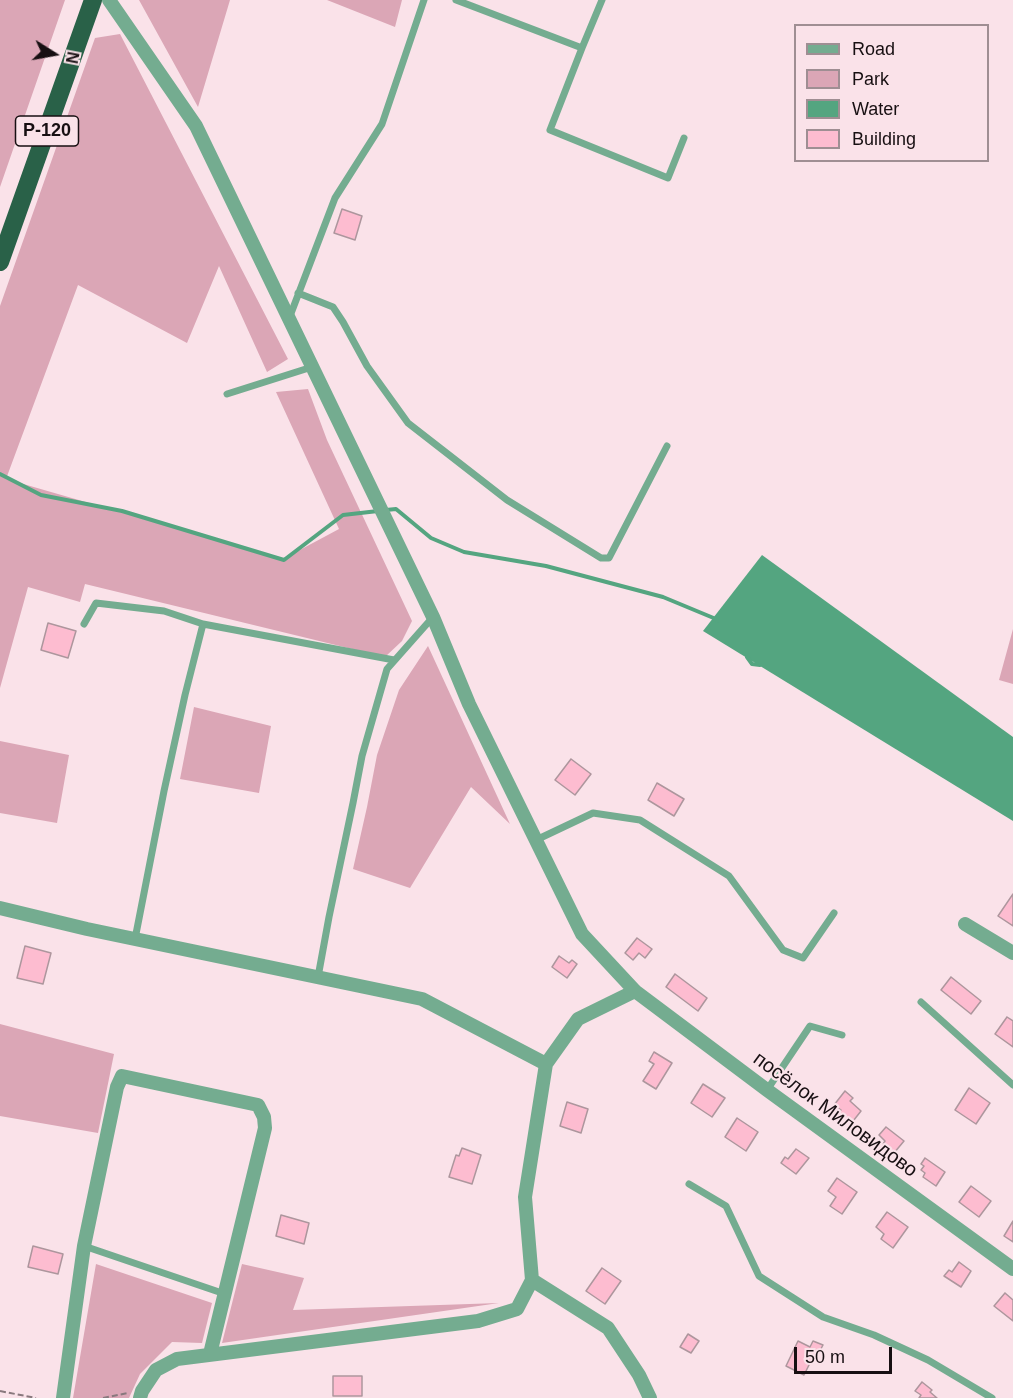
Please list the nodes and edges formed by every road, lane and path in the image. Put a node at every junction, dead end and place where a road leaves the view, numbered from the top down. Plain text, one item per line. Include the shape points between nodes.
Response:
1 (93, 0) edge
2 (109, 0) edge
3 (424, 0) edge
4 (456, 0) edge
5 (602, 0) edge
6 (582, 48) junction
7 (684, 138) dead end
8 (0, 262) edge
9 (298, 293) junction
10 (289, 318) junction
11 (312, 367) junction
12 (227, 394) dead end
13 (667, 446) dead end
14 (433, 617) junction
15 (84, 624) dead end
16 (203, 624) junction
17 (394, 660) junction
18 (536, 840) junction
19 (0, 908) edge
20 (834, 913) dead end
21 (965, 924) dead end
22 (135, 939) junction
23 (1013, 953) edge
24 (318, 977) junction
25 (635, 991) junction
26 (921, 1002) dead end
27 (842, 1035) dead end
28 (546, 1064) junction
29 (1013, 1085) edge
30 (767, 1090) junction
31 (689, 1184) dead end
32 (84, 1246) junction
33 (1013, 1269) edge
34 (532, 1280) junction
35 (225, 1294) junction
36 (210, 1354) junction
37 (0, 1391) edge
38 (141, 1394) edge
39 (36, 1398) edge
40 (63, 1398) edge
41 (103, 1398) edge
42 (650, 1398) edge
43 (992, 1398) edge

1 - 8 highway, Р-120
2 - 10 street, посёлок Миловидово via 196,126
3 - 9 lane via 382,124 335,198
4 - 6 lane
5 - 6 lane
6 - 7 lane via 550,130 668,178
9 - 10 lane
9 - 13 lane via 333,307 367,366 408,423 507,500 601,558 609,558
10 - 11 street, посёлок Миловидово
11 - 12 lane
11 - 14 street, посёлок Миловидово
14 - 17 lane
14 - 18 street, посёлок Миловидово via 469,704
15 - 16 lane via 96,603 164,611
16 - 17 lane
16 - 22 lane via 166,780
17 - 24 lane via 387,669 362,756
18 - 20 lane via 592,813 640,820 729,876 783,950 803,958
18 - 25 street, посёлок Миловидово via 582,934
19 - 22 street
21 - 23 street
22 - 24 street
24 - 28 street via 422,999
25 - 28 street via 579,1019
25 - 30 street, посёлок Миловидово
26 - 29 lane
27 - 30 lane via 810,1026
28 - 34 street via 525,1197
30 - 33 street, посёлок Миловидово
31 - 43 lane via 726,1206 759,1276 823,1317 928,1360
32 - 35 lane
32 - 35 street via 122,1076 258,1106 265,1128
32 - 40 street
34 - 36 street via 517,1309 478,1321
34 - 42 street via 608,1328
35 - 36 street
36 - 38 street via 177,1359 156,1370
37 - 39 path
38 - 41 path

